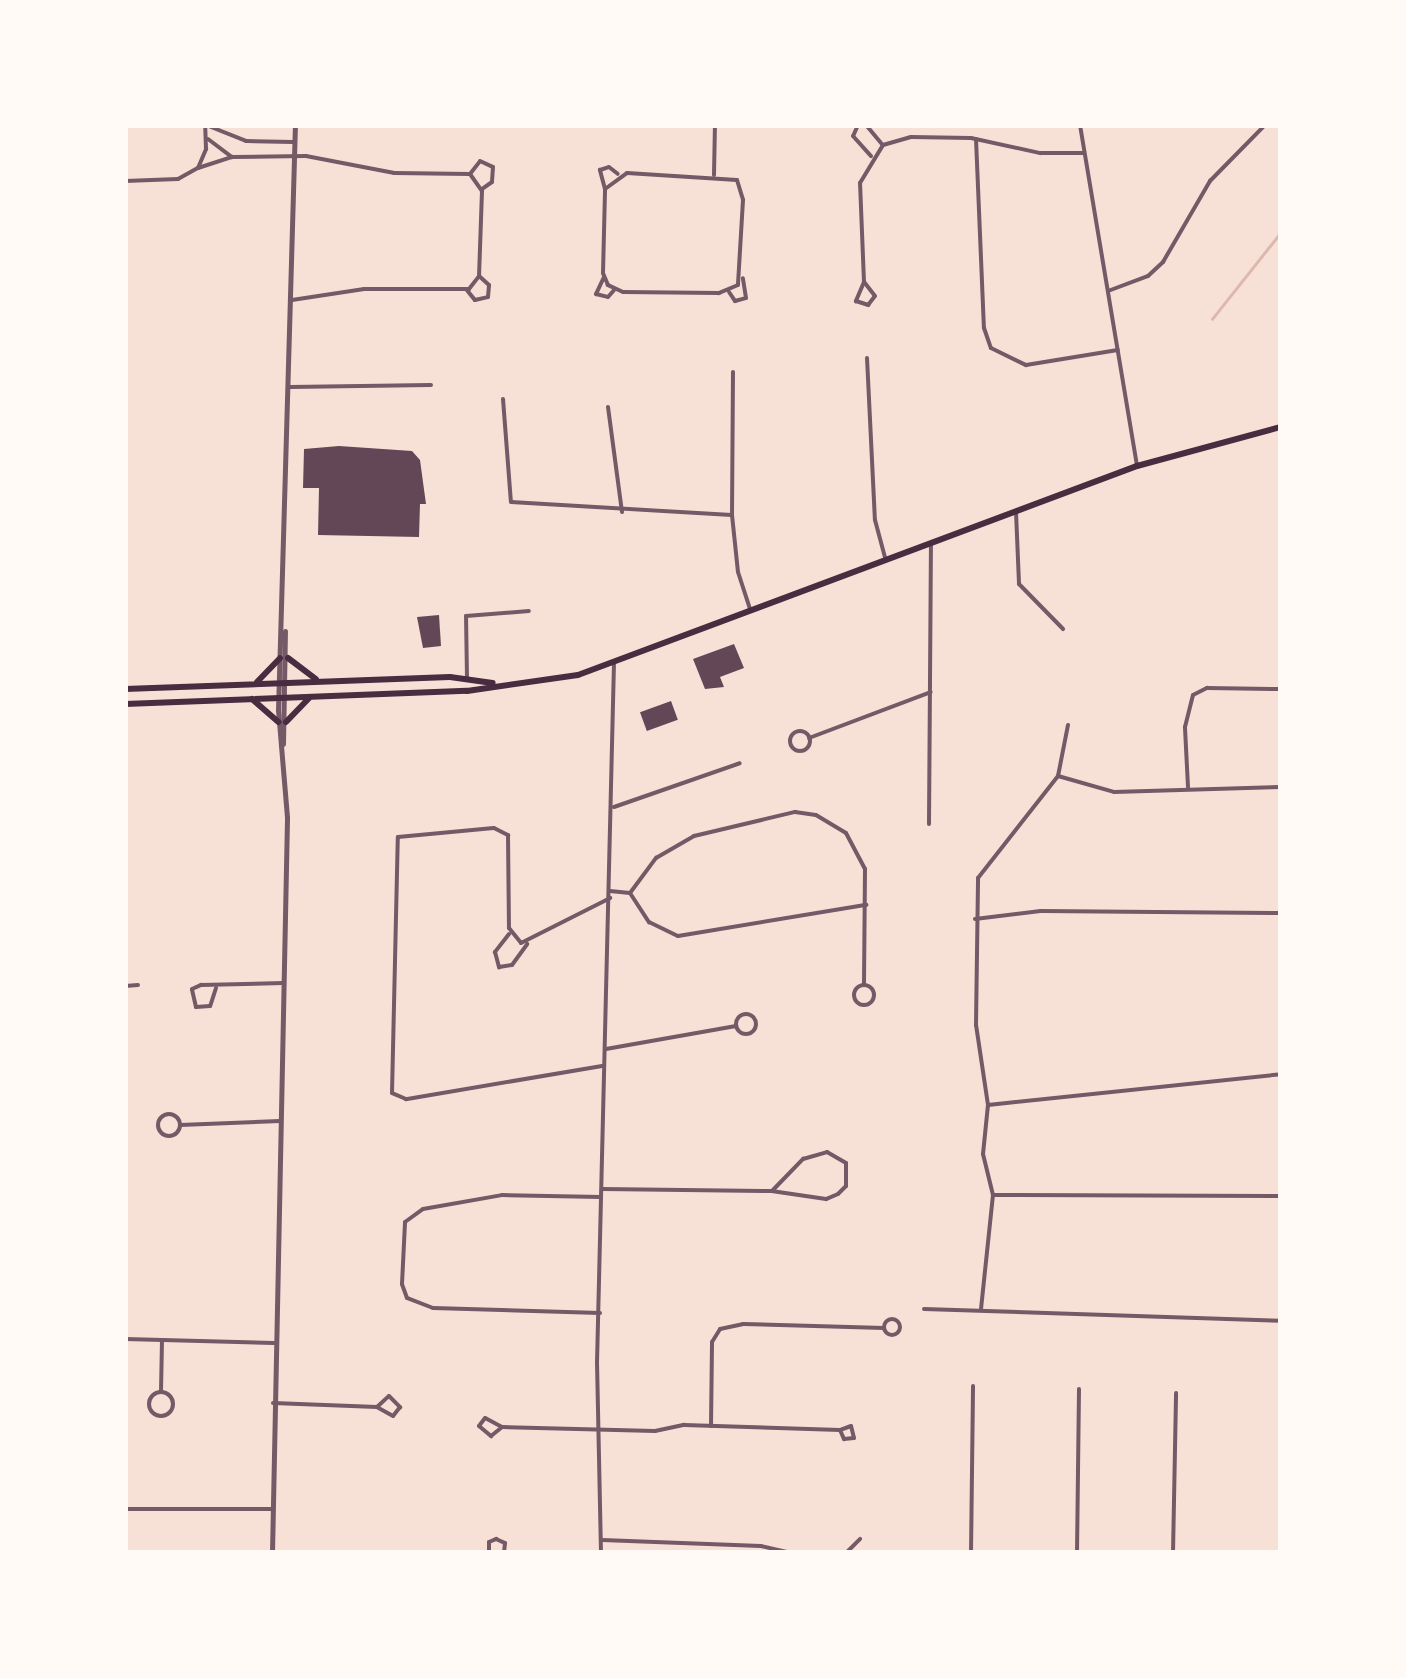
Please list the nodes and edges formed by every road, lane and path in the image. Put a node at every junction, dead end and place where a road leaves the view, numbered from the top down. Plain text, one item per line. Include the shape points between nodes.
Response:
1 (206, 125) edge
2 (295, 125) edge
3 (714, 125) edge
4 (858, 125) edge
5 (866, 125) edge
6 (1080, 125) edge
7 (1265, 125) edge
8 (208, 138) junction
9 (976, 139) junction
10 (294, 142) junction
11 (883, 145) junction
12 (1084, 153) junction
13 (294, 156) junction
14 (871, 156) junction
15 (232, 157) junction
16 (198, 168) junction
17 (470, 174) junction
18 (618, 174) junction
19 (714, 175) junction
20 (125, 181) edge
21 (482, 190) junction
22 (604, 190) junction
23 (479, 276) junction
24 (604, 277) junction
25 (742, 278) junction
26 (864, 282) junction
27 (466, 289) junction
28 (614, 290) junction
29 (1108, 290) junction
30 (729, 292) junction
31 (292, 300) junction
32 (1118, 350) junction
33 (867, 358) dead end
34 (733, 372) dead end
35 (431, 385) dead end
36 (290, 386) junction
37 (503, 399) dead end
38 (608, 407) dead end
39 (1281, 428) edge
40 (1137, 466) junction
41 (622, 512) junction
42 (1016, 512) junction
43 (732, 515) junction
44 (931, 545) junction
45 (887, 562) junction
46 (529, 611) dead end
47 (751, 613) junction
48 (1063, 628) dead end
49 (284, 658) junction
50 (614, 664) junction
51 (467, 678) junction
52 (321, 682) junction
53 (283, 683) junction
54 (252, 684) junction
55 (500, 684) junction
56 (125, 689) edge
57 (1281, 689) edge
58 (931, 692) junction
59 (312, 696) junction
60 (282, 698) junction
61 (250, 699) junction
62 (125, 704) edge
63 (282, 722) junction
64 (1068, 726) dead end
65 (809, 738) junction
66 (740, 763) dead end
67 (1058, 776) junction
68 (1188, 787) junction
69 (1281, 787) edge
70 (614, 807) junction
71 (929, 824) dead end
72 (610, 891) junction
73 (630, 893) junction
74 (610, 898) junction
75 (866, 905) junction
76 (1281, 913) edge
77 (975, 919) junction
78 (510, 931) junction
79 (527, 944) junction
80 (284, 983) junction
81 (138, 985) dead end
82 (864, 985) junction
83 (125, 986) edge
84 (216, 988) junction
85 (736, 1026) junction
86 (606, 1049) junction
87 (604, 1066) junction
88 (1281, 1074) edge
89 (988, 1105) junction
90 (281, 1121) junction
91 (180, 1125) junction
92 (602, 1188) junction
93 (772, 1192) junction
94 (993, 1195) junction
95 (1281, 1196) edge
96 (601, 1197) junction
97 (924, 1309) dead end
98 (981, 1309) junction
99 (600, 1313) junction
100 (1281, 1321) edge
101 (884, 1328) dead end
102 (125, 1340) edge
103 (162, 1340) junction
104 (274, 1343) junction
105 (974, 1386) dead end
106 (1078, 1389) dead end
107 (160, 1392) junction
108 (1176, 1393) dead end
109 (273, 1404) junction
110 (377, 1407) junction
111 (712, 1426) junction
112 (502, 1427) junction
113 (602, 1429) junction
114 (840, 1430) dead end
115 (125, 1509) edge
116 (272, 1509) junction
117 (860, 1539) dead end
118 (602, 1540) junction
119 (723, 1544) junction
120 (272, 1553) edge
121 (489, 1553) edge
122 (504, 1553) edge
123 (601, 1553) edge
124 (723, 1553) edge
125 (790, 1553) edge
126 (846, 1553) edge
127 (971, 1553) edge
128 (1077, 1553) edge
129 (1173, 1553) edge

1 - 8 street
1 - 10 street via 246,141
2 - 10 street
3 - 19 street
4 - 14 street via 853,136
5 - 11 street
6 - 12 street
7 - 29 street via 1210,181 1163,262 1148,276
8 - 15 street
8 - 16 street
9 - 11 street via 911,137
9 - 12 street via 1040,154
9 - 32 street via 984,328 991,348 1026,365
10 - 13 street
11 - 14 street
12 - 29 street
13 - 15 street
13 - 17 street via 394,173
13 - 31 street
14 - 26 street via 860,183
15 - 16 street
16 - 20 street via 178,180
17 - 21 street
17 - 21 street via 480,161 493,168 492,182
18 - 19 street
18 - 22 street
18 - 22 street via 609,166 600,170
19 - 25 street via 742,186
21 - 23 street
22 - 24 street
23 - 27 street
23 - 27 street via 489,285 488,297 475,300
24 - 28 street
24 - 28 street via 596,294 608,297
25 - 30 street
25 - 30 street via 746,298 735,301
26 - 26 street via 856,301 868,306 875,296
27 - 31 street via 364,289
28 - 30 street
29 - 32 street
31 - 36 street
32 - 40 street
33 - 45 street via 875,520
34 - 43 street
35 - 36 street
36 - 49 street
37 - 41 street via 512,502
38 - 41 street
39 - 40 main road
40 - 42 main road
41 - 43 street
42 - 44 main road
42 - 48 street via 1019,584
43 - 47 street
44 - 45 main road
44 - 58 street
45 - 47 main road
46 - 51 street via 466,616
47 - 50 main road
49 - 52 main road
49 - 53 street
49 - 54 main road
50 - 55 main road via 564,678
50 - 70 street
51 - 52 main road
51 - 55 main road
52 - 53 main road
53 - 54 main road
53 - 60 street
54 - 56 main road
55 - 59 main road
57 - 68 street via 1207,688 1193,695 1185,727
58 - 65 street
58 - 71 street
59 - 60 main road
59 - 63 main road
60 - 61 main road
60 - 63 street
61 - 62 main road
61 - 63 main road
63 - 80 street
64 - 67 street
65 - 65 street via 796,732 791,746 805,750
66 - 70 street
67 - 68 street via 1114,792
67 - 77 street via 982,866
68 - 69 street
70 - 72 street
72 - 73 street
72 - 74 street
73 - 75 street via 648,922 678,936
73 - 75 street via 673,846 795,812 816,815 846,833 864,869
74 - 79 street
74 - 86 street
75 - 82 street
76 - 77 street via 1042,911
77 - 89 street via 976,1024
78 - 79 street
78 - 79 street via 495,952 499,968 512,965
78 - 87 street via 508,836 494,828 400,834 392,1093 406,1099
80 - 84 street via 249,980
80 - 90 street
81 - 83 street
82 - 82 street via 854,996 863,1006 874,996
84 - 84 street via 192,990 196,1007 210,1006
85 - 85 street via 750,1033 756,1022 744,1014
85 - 86 street
86 - 87 street
87 - 92 street
88 - 89 street
89 - 94 street via 983,1154
90 - 91 street
90 - 104 street
91 - 91 street via 168,1114 157,1126 170,1136
92 - 93 street
92 - 96 street
93 - 93 street via 813,1154 839,1155 846,1164 846,1186 826,1199
94 - 95 street
94 - 98 street
96 - 99 street
96 - 99 street via 502,1195 422,1210 406,1222 402,1284 408,1298 433,1308
97 - 98 street
98 - 100 street
99 - 113 street
101 - 111 street via 720,1329 712,1342
102 - 103 street
103 - 104 street
103 - 107 street
104 - 109 street
105 - 127 street
106 - 128 street
107 - 107 street via 149,1404 162,1415 172,1405
108 - 129 street
109 - 110 street
109 - 116 street
110 - 110 street via 389,1396 400,1407 393,1416
111 - 113 street
111 - 114 street
112 - 112 street via 485,1418 479,1426 491,1436
112 - 113 street
113 - 118 street
115 - 116 street
116 - 120 street
117 - 126 street
118 - 119 street
118 - 123 street
119 - 124 street
119 - 125 street
121 - 122 street via 489,1542 496,1540 505,1543

